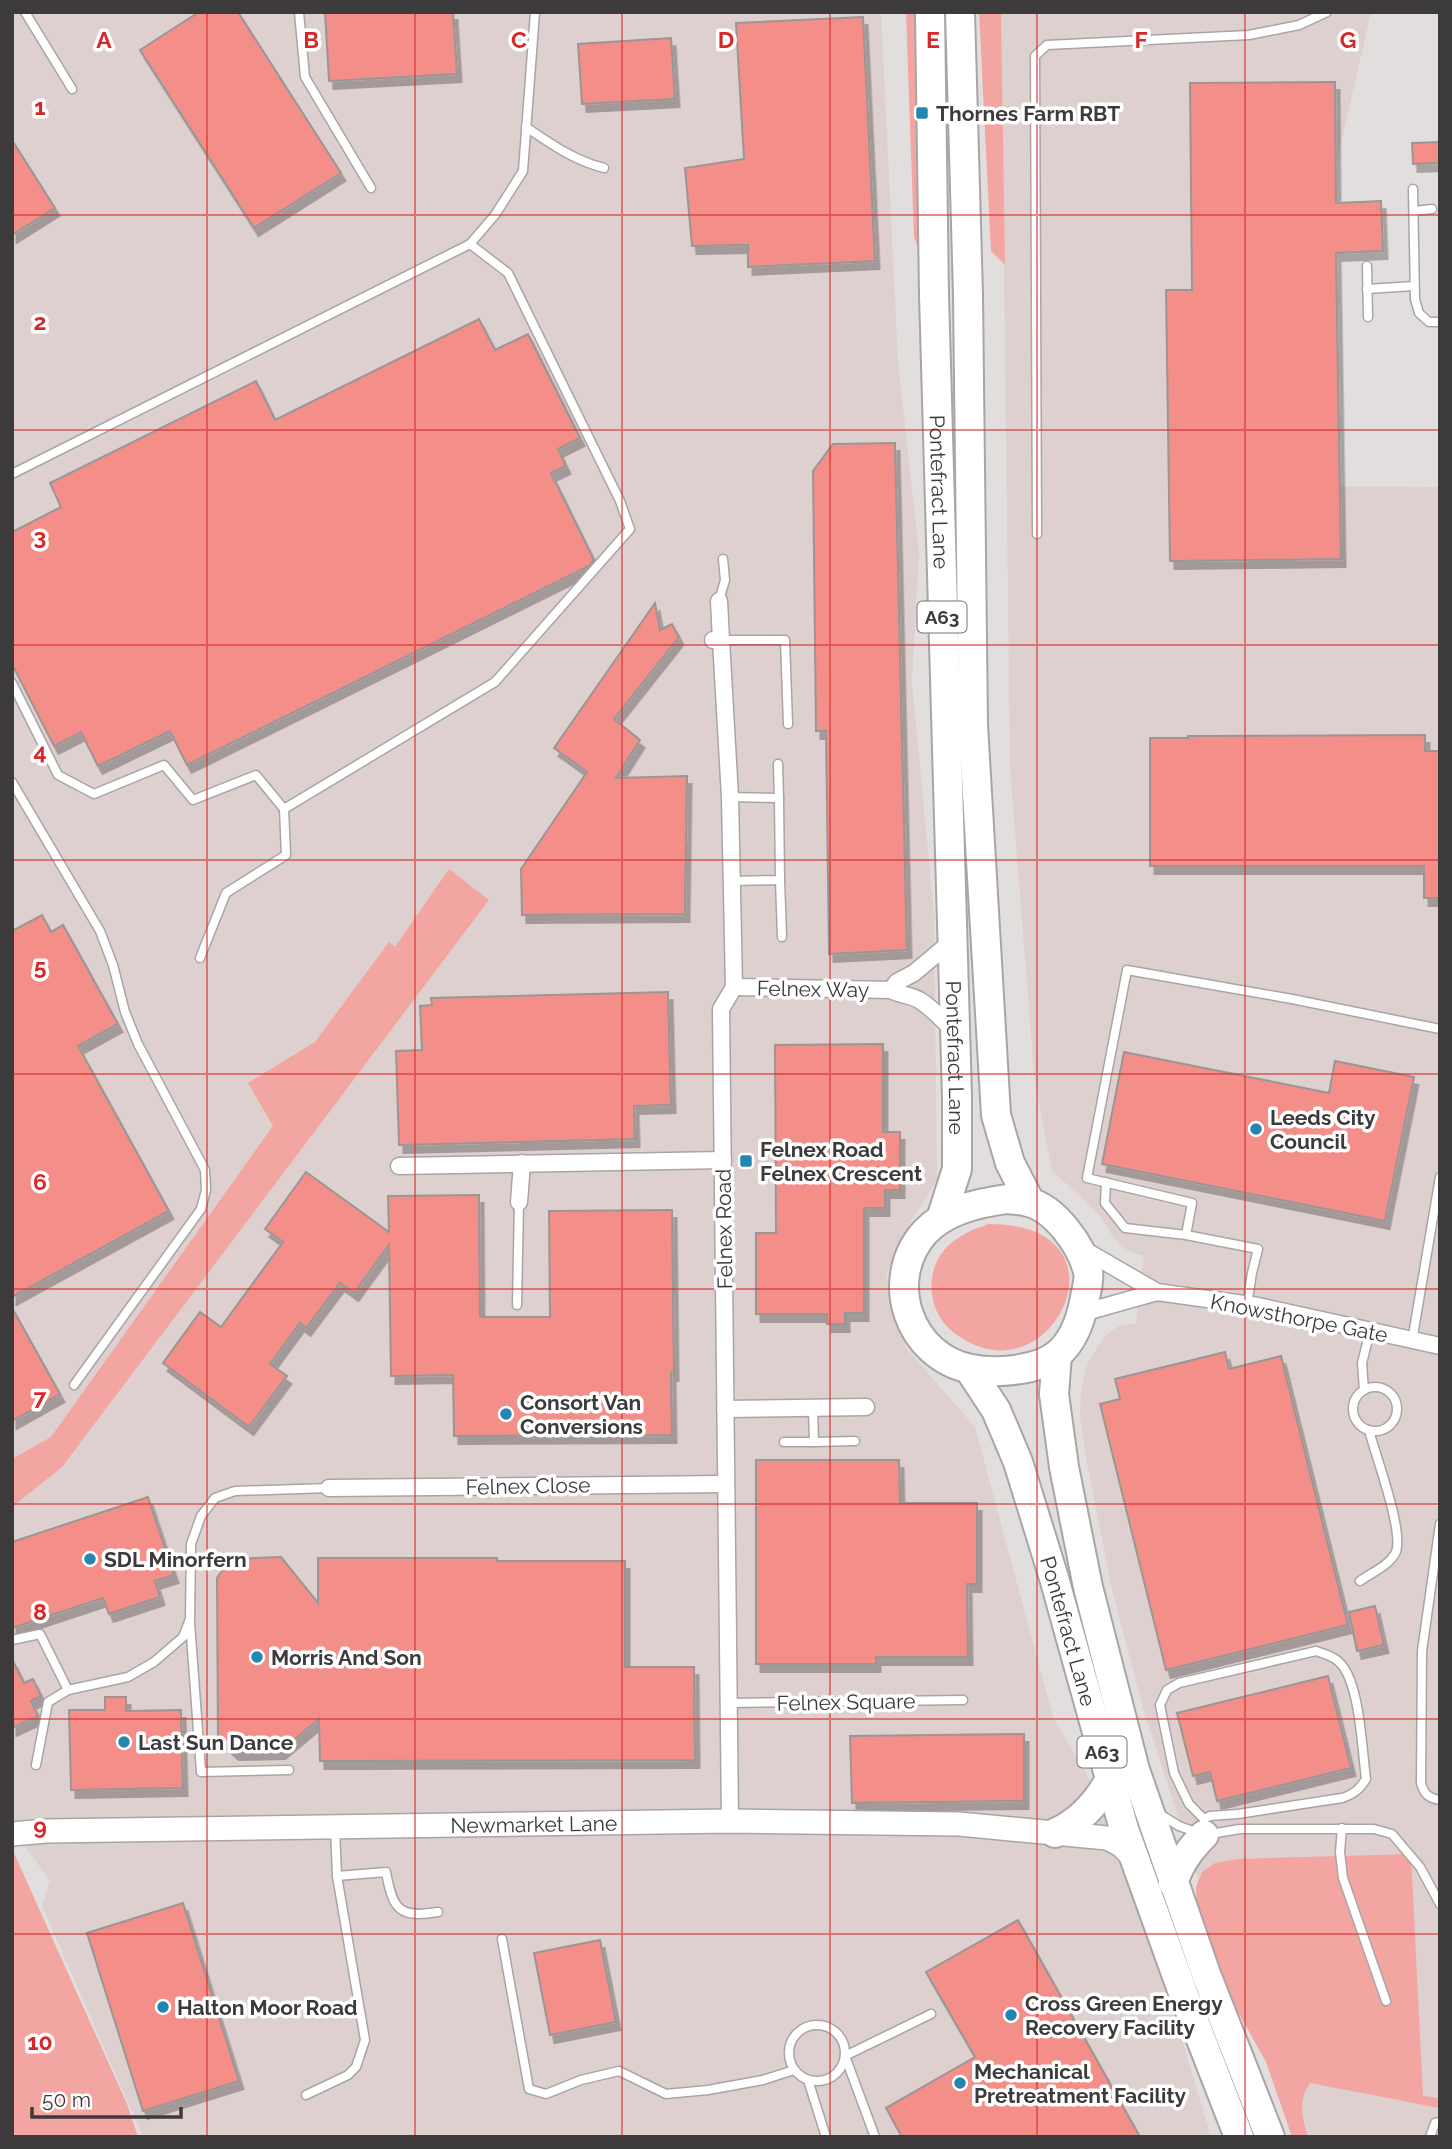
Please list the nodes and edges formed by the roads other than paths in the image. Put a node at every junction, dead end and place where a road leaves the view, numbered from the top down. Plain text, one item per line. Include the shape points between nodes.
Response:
1 (25, 12) edge
2 (299, 12) edge
3 (535, 12) edge
4 (930, 12) edge
5 (960, 12) edge
6 (1327, 12) edge
7 (72, 89) dead end
8 (526, 127) junction
9 (604, 168) dead end
10 (371, 188) dead end
11 (1413, 189) dead end
12 (1432, 209) dead end
13 (1414, 211) junction
14 (470, 244) junction
15 (1367, 266) dead end
16 (1414, 286) junction
17 (1367, 289) junction
18 (1368, 317) dead end
19 (1440, 322) edge
20 (12, 474) edge
21 (1037, 534) dead end
22 (723, 559) dead end
23 (719, 601) joint
24 (716, 640) junction
25 (12, 683) edge
26 (788, 724) dead end
27 (778, 764) dead end
28 (12, 782) edge
29 (730, 797) junction
30 (779, 797) junction
31 (284, 808) junction
32 (780, 880) junction
33 (732, 881) junction
34 (782, 937) dead end
35 (952, 941) junction
36 (200, 958) dead end
37 (734, 987) junction
38 (891, 990) junction
39 (1440, 1030) edge
40 (955, 1032) junction
41 (723, 1160) junction
42 (522, 1163) junction
43 (399, 1166) dead end
44 (1440, 1177) edge
45 (1106, 1182) junction
46 (519, 1202) joint
47 (1030, 1202) junction
48 (941, 1219) junction
49 (1186, 1235) junction
50 (1077, 1245) junction
51 (1157, 1292) junction
52 (517, 1305) dead end
53 (1247, 1305) junction
54 (1082, 1312) junction
55 (1370, 1331) junction
56 (1412, 1341) junction
57 (1440, 1346) edge
58 (1057, 1355) junction
59 (969, 1369) junction
60 (74, 1385) dead end
61 (1364, 1390) junction
62 (813, 1408) junction
63 (866, 1408) dead end
64 (725, 1409) junction
65 (1369, 1430) junction
66 (855, 1441) dead end
67 (784, 1442) dead end
68 (814, 1442) junction
69 (726, 1484) junction
70 (329, 1488) joint
71 (1440, 1524) edge
72 (1360, 1581) dead end
73 (190, 1619) junction
74 (12, 1640) edge
75 (68, 1690) junction
76 (963, 1700) dead end
77 (729, 1703) junction
78 (36, 1765) dead end
79 (289, 1770) dead end
80 (1110, 1779) junction
81 (1440, 1800) edge
82 (1147, 1807) junction
83 (730, 1821) junction
84 (1204, 1827) junction
85 (335, 1828) junction
86 (1342, 1828) junction
87 (1055, 1833) junction
88 (12, 1834) edge
89 (1134, 1858) junction
90 (337, 1876) junction
91 (1173, 1883) junction
92 (1440, 1904) edge
93 (438, 1912) dead end
94 (502, 1939) dead end
95 (1386, 2001) dead end
96 (931, 2014) dead end
97 (845, 2056) junction
98 (793, 2070) junction
99 (808, 2080) junction
100 (306, 2095) dead end
101 (1440, 2122) edge
102 (825, 2137) edge
103 (875, 2137) edge
104 (1239, 2137) edge
105 (1270, 2137) edge
106 (1430, 2137) edge

1 - 7 lane
2 - 10 lane via 305,77
3 - 8 lane
4 - 35 highway, Pontefract Lane / A63
5 - 47 highway, Pontefract Lane / A63 via 972,725 996,1115 1010,1163
6 - 21 lane via 1299,25 1249,34 1046,45 1035,56
8 - 9 lane via 571,156
8 - 14 lane via 523,171
11 - 13 lane
12 - 13 lane
13 - 16 lane
14 - 20 lane
14 - 31 lane via 508,273 620,501 629,529 495,681
15 - 17 lane
16 - 17 lane
16 - 19 lane via 1419,313 1429,322
17 - 18 lane
22 - 23 lane via 725,580
23 - 24 street, Felnex Road
24 - 26 lane via 785,640
24 - 29 street, Felnex Road
25 - 31 lane via 58,775 94,794 164,765 194,800 256,775
27 - 30 lane
28 - 60 lane via 100,931 138,1044 205,1170 201,1209
29 - 30 lane
29 - 33 street, Felnex Road
30 - 32 lane
31 - 36 lane via 286,855 226,893
32 - 33 lane
32 - 34 lane
33 - 37 street, Felnex Road
35 - 38 street, Felnex Way
35 - 40 highway, Pontefract Lane / A63
37 - 38 street, Felnex Way
37 - 41 street, Felnex Road via 721,1009
38 - 40 street, Felnex Way via 916,998
39 - 45 lane via 1126,970 1087,1178
40 - 48 highway, Pontefract Lane / A63 via 957,1169
41 - 42 street
41 - 64 street, Felnex Road
42 - 43 street
42 - 46 street
44 - 56 lane
45 - 49 lane via 1105,1203 1125,1228
45 - 49 lane via 1192,1203
46 - 52 lane
47 - 48 highway, A63 via 986,1202
47 - 50 highway, A63 via 1051,1215
48 - 59 highway, A63 via 913,1252 905,1275 904,1299 912,1326 929,1348
49 - 53 lane via 1258,1249
50 - 51 street, Knowsthorpe Gate
50 - 54 highway, A63 via 1089,1274
51 - 53 street, Knowsthorpe Gate
51 - 54 street, Knowsthorpe Gate
53 - 55 street, Knowsthorpe Gate
54 - 58 highway, A63 via 1073,1335
55 - 56 street, Knowsthorpe Gate
55 - 61 lane via 1362,1363
56 - 57 street, Knowsthorpe Gate
58 - 59 highway, A63 via 1030,1367 996,1372
58 - 82 highway, Pontefract Lane / A63 via 1054,1394 1077,1534
59 - 80 highway, Pontefract Lane / A63 via 996,1410 1018,1462
61 - 65 lane via 1353,1408 1357,1422
61 - 65 lane via 1385,1390 1396,1407 1389,1425
62 - 63 street
62 - 64 street
62 - 68 lane
64 - 69 street, Felnex Road
65 - 72 lane via 1398,1540 1388,1562
66 - 68 lane
67 - 68 lane
69 - 70 street, Felnex Close
69 - 77 street, Felnex Road
70 - 73 lane via 235,1491 215,1498 201,1516 191,1544
71 - 81 lane via 1422,1651 1421,1770 1424,1792
73 - 75 lane via 183,1637 154,1662 128,1677
73 - 79 lane via 201,1772
74 - 75 lane via 40,1634
75 - 78 lane via 48,1702
76 - 77 lane, Felnex Square
77 - 83 street, Felnex Road
80 - 87 highway via 1094,1805
80 - 89 highway, Pontefract Lane / A63
82 - 84 lane via 1179,1826
82 - 91 highway, Pontefract Lane / A63
83 - 85 street, Newmarket Lane
83 - 87 street, Newmarket Lane via 959,1824
84 - 84 lane via 1210,1816 1342,1798 1361,1786 1366,1779 1353,1684 1340,1662 1316,1651 1167,1690 1160,1705 1174,1773
84 - 86 lane
84 - 91 highway
85 - 88 street, Newmarket Lane
85 - 90 lane
86 - 92 lane via 1392,1834 1420,1867
86 - 95 lane via 1343,1878
87 - 89 street, Newmarket Lane via 1107,1838
89 - 104 highway, Pontefract Lane / A63
90 - 93 lane via 386,1872 394,1901 402,1911 414,1916
90 - 100 lane via 365,2040 356,2067 348,2075
91 - 105 highway, Pontefract Lane / A63
94 - 98 lane via 529,2089 546,2094 619,2071 666,2094 763,2080
96 - 97 lane
97 - 98 lane via 835,2031 809,2025 789,2043
97 - 99 lane via 842,2066 828,2079
97 - 103 lane
98 - 99 lane
99 - 102 lane
101 - 106 lane via 1434,2123

